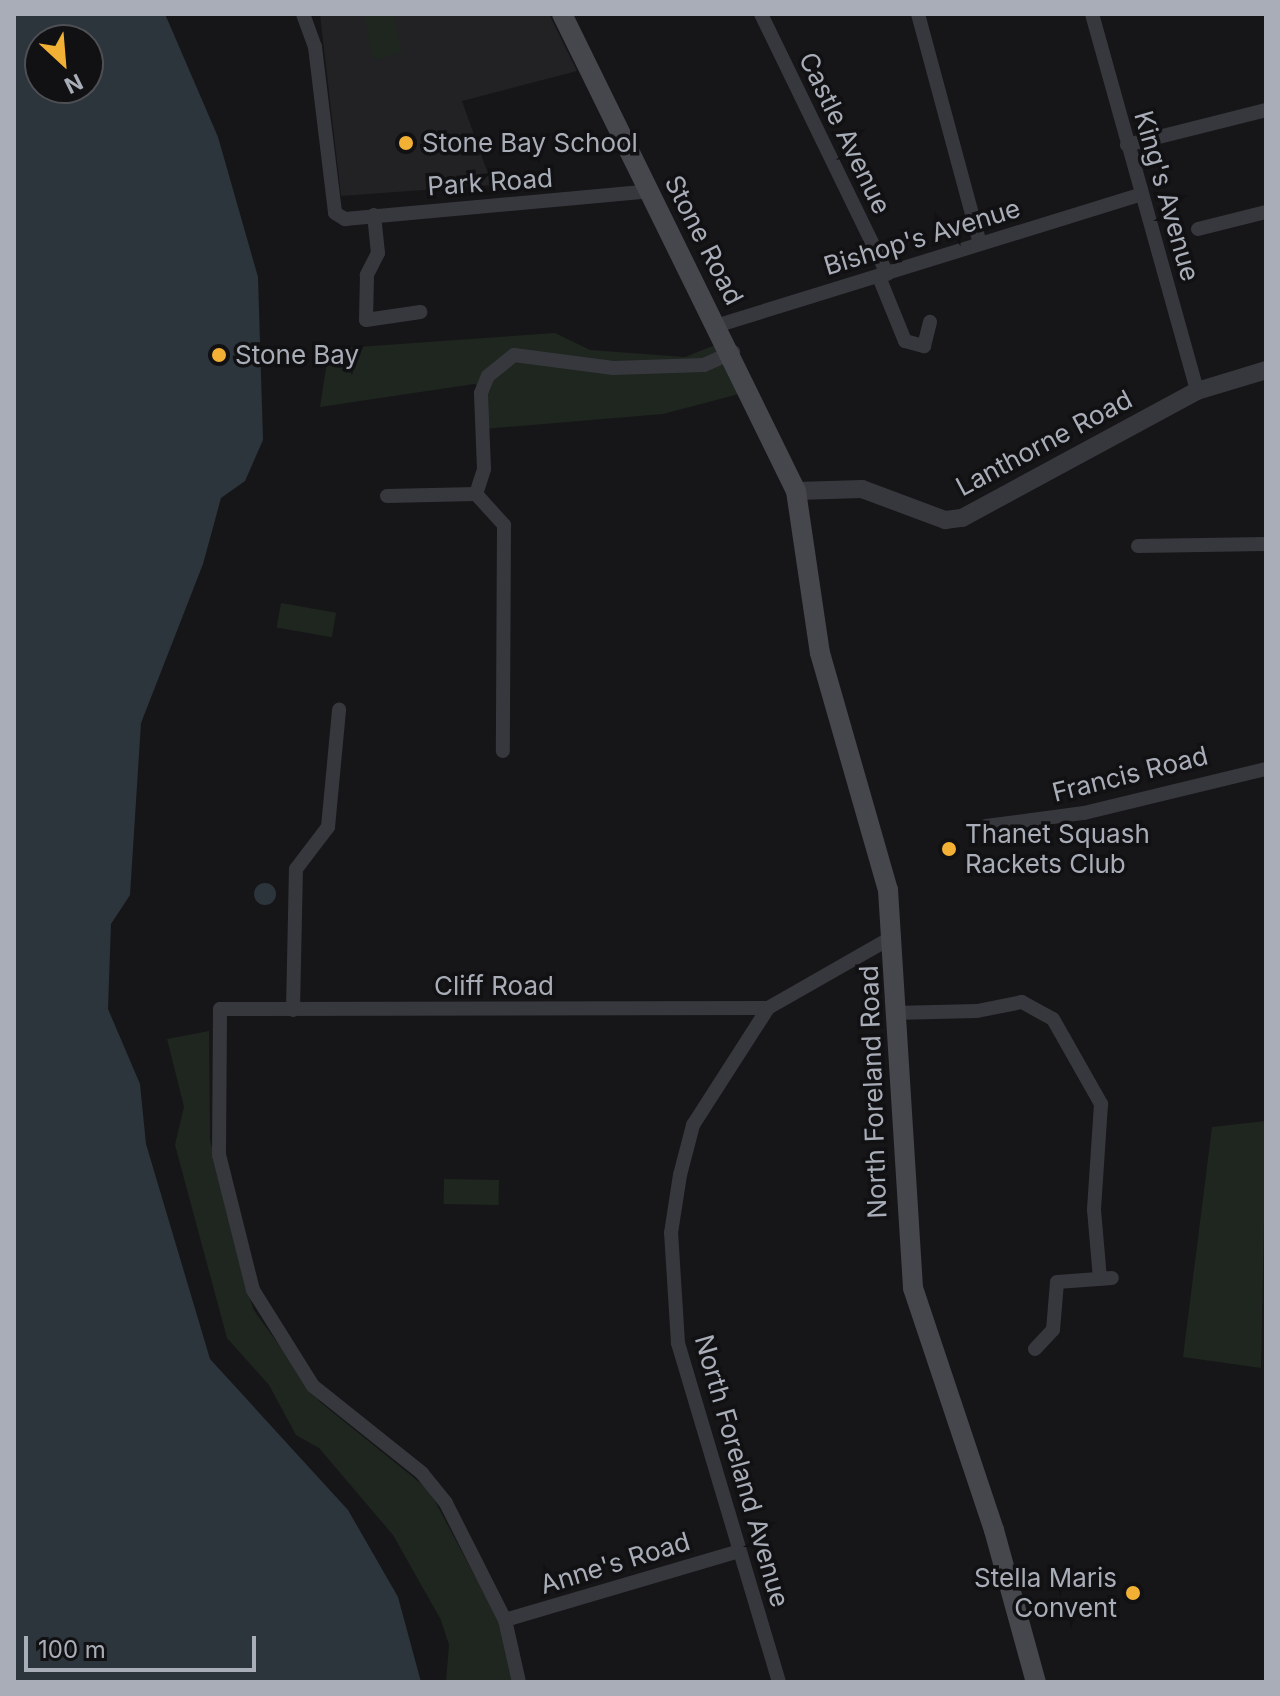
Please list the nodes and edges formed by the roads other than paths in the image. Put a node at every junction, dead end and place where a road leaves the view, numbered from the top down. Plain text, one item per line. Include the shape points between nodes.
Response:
1 (303, 14) edge
2 (562, 14) edge
3 (761, 14) edge
4 (918, 14) edge
5 (1092, 14) edge
6 (1265, 115) edge
7 (1127, 145) junction
8 (650, 191) junction
9 (1140, 195) junction
10 (1266, 212) edge
11 (374, 215) junction
12 (1198, 229) dead end
13 (980, 244) junction
14 (883, 275) junction
15 (420, 312) dead end
16 (930, 322) dead end
17 (719, 325) junction
18 (733, 352) junction
19 (1266, 370) edge
20 (1197, 391) junction
21 (796, 491) junction
22 (476, 494) junction
23 (387, 496) dead end
24 (1266, 544) edge
25 (1138, 546) dead end
26 (339, 710) dead end
27 (503, 751) dead end
28 (1266, 769) edge
29 (986, 826) dead end
30 (894, 936) junction
31 (768, 1008) junction
32 (293, 1010) junction
33 (893, 1013) junction
34 (1035, 1349) dead end
35 (739, 1551) junction
36 (505, 1620) junction
37 (519, 1682) edge
38 (779, 1682) edge
39 (1036, 1682) edge

1 - 11 street, Park Road via 315,47 335,213
2 - 8 main road, Stone Road
3 - 14 street, Castle Avenue
4 - 13 street
5 - 7 street, King's Avenue
6 - 7 street
7 - 9 street, King's Avenue
8 - 11 street, Park Road
8 - 17 main road, Stone Road
9 - 13 street, Bishop's Avenue
9 - 20 street, King's Avenue
10 - 12 street
11 - 15 street via 378,253 367,275 366,320
13 - 14 street, Bishop's Avenue
14 - 16 street, Castle Avenue via 905,341 924,346
14 - 17 street, Bishop's Avenue
17 - 18 main road, Stone Road
18 - 21 main road, Stone Road
18 - 22 street via 704,365 613,368 514,355 488,376 481,393 484,469
19 - 20 street, Lanthorne Road
20 - 21 street, Lanthorne Road via 962,518 945,520 862,489
21 - 30 main road, North Foreland Road via 820,653 881,857
22 - 23 street
22 - 27 street via 504,525
24 - 25 street
26 - 32 street via 328,827 296,869
28 - 29 street, Francis Road via 1084,813 1003,816
30 - 31 street, North Foreland Avenue
30 - 33 main road, North Foreland Road
31 - 32 street, Cliff Road
31 - 35 street, North Foreland Avenue via 693,1125 671,1233 678,1343
32 - 36 street, Cliff Road via 220,1009 219,1155 229,1216 265,1316 313,1386 430,1482
33 - 34 street via 977,1011 1022,1002 1053,1019 1101,1104 1094,1210 1106,1279 1057,1282 1053,1330
33 - 39 main road, North Foreland Road via 913,1288 994,1530
35 - 36 street, Anne's Road
35 - 38 street, North Foreland Avenue
36 - 37 street

